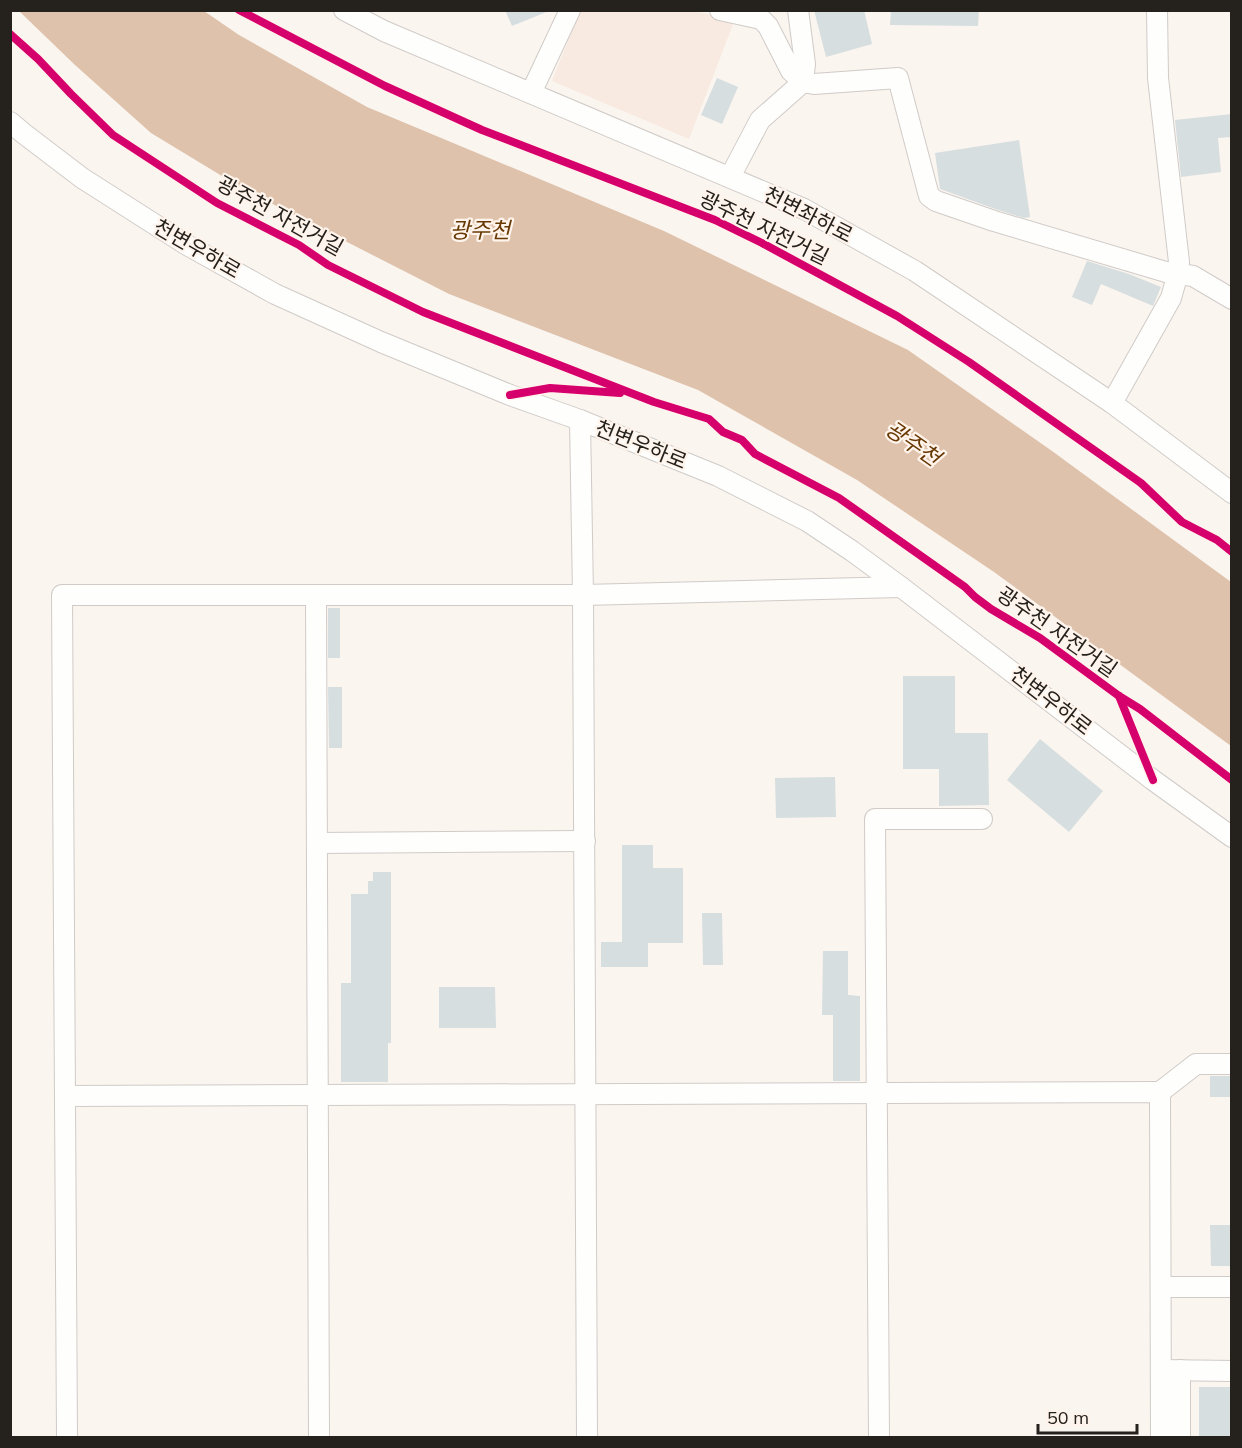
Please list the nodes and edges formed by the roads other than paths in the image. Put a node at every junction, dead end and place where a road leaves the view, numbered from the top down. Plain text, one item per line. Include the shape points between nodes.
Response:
1 (344, 10) edge
2 (570, 10) edge
3 (720, 10) edge
4 (798, 10) edge
5 (1157, 10) edge
6 (803, 82) junction
7 (531, 93) junction
8 (10, 122) edge
9 (730, 177) junction
10 (1178, 273) junction
11 (1232, 299) edge
12 (1112, 403) junction
13 (580, 420) junction
14 (1232, 493) edge
15 (901, 587) junction
16 (316, 595) junction
17 (583, 595) junction
18 (982, 819) dead end
19 (1232, 837) edge
20 (585, 841) junction
21 (317, 843) junction
22 (1232, 1064) edge
23 (1160, 1092) junction
24 (877, 1093) junction
25 (586, 1094) junction
26 (319, 1095) junction
27 (65, 1096) junction
28 (1161, 1287) junction
29 (1232, 1287) edge
30 (1171, 1371) junction
31 (1232, 1371) edge
32 (68, 1437) edge
33 (319, 1437) edge
34 (587, 1437) edge
35 (879, 1437) edge
36 (1161, 1437) edge
37 (1180, 1437) edge

1 - 7 street, 천변좌하로
2 - 7 street
3 - 6 street via 761,19 791,71
4 - 6 street via 805,64
5 - 10 street via 1158,78
6 - 9 street via 760,120
6 - 10 street via 898,78 929,196 936,201
7 - 9 street, 천변좌하로
8 - 13 street, 천변우하로 via 82,178 187,245 275,294 402,351
9 - 12 street, 천변좌하로 via 804,209 915,272
10 - 11 street via 1193,276
10 - 12 street via 1171,298
12 - 14 street, 천변좌하로
13 - 15 street, 천변우하로 via 718,476 807,521
13 - 17 street
15 - 17 street
15 - 19 street, 천변우하로
16 - 17 street
16 - 21 street
16 - 27 street via 62,595
17 - 20 street
18 - 24 street via 875,819
20 - 21 street
20 - 25 street
21 - 26 street
22 - 23 street via 1196,1064
23 - 24 street
23 - 28 street
24 - 25 street
24 - 35 street
25 - 26 street
25 - 34 street
26 - 27 street
26 - 33 street
27 - 32 street
28 - 29 street
28 - 30 street
30 - 31 street
30 - 36 street
30 - 37 street

